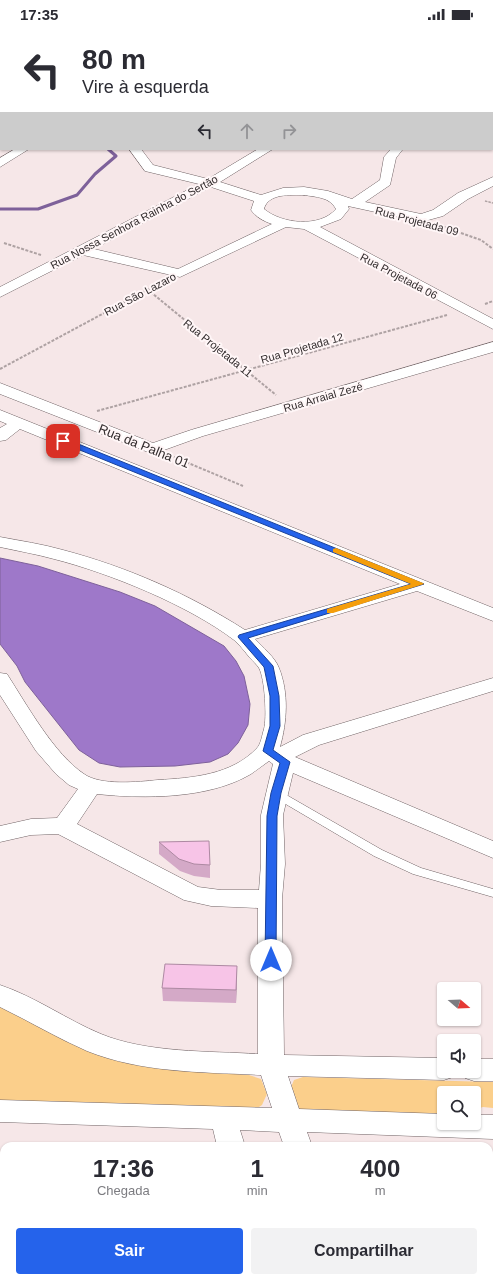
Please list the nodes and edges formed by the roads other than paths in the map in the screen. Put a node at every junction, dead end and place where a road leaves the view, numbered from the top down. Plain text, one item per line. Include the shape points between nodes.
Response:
1 (21, 150) edge
2 (136, 150) edge
3 (265, 150) edge
4 (396, 150) edge
5 (0, 163) edge
6 (493, 181) edge
7 (210, 183) junction
8 (262, 199) junction
9 (338, 200) junction
10 (354, 204) junction
11 (282, 224) junction
12 (306, 225) junction
13 (81, 250) junction
14 (0, 293) edge
15 (493, 325) edge
16 (493, 347) edge
17 (0, 388) edge
18 (0, 415) edge
19 (18, 423) junction
20 (0, 436) edge
21 (153, 449) joint
22 (0, 542) edge
23 (420, 584) junction
24 (493, 615) edge
25 (242, 637) junction
26 (0, 679) edge
27 (493, 684) edge
28 (7, 701) edge
29 (277, 756) junction
30 (90, 786) junction
31 (276, 793) junction
32 (63, 827) junction
33 (493, 832) edge
34 (0, 834) edge
35 (470, 840) junction
36 (493, 850) edge
37 (493, 893) edge
38 (270, 899) junction
39 (0, 995) edge
40 (271, 1065) junction
41 (437, 1069) edge
42 (481, 1070) edge
43 (493, 1070) edge
44 (0, 1111) edge
45 (223, 1117) junction
46 (289, 1120) junction
47 (493, 1127) edge
48 (230, 1142) edge
49 (297, 1142) edge

1 - 5 street
2 - 7 street via 149,168
3 - 7 street, Rua Nossa Senhora Rainha do Sertão
4 - 10 street via 390,157 386,182
6 - 10 street, Rua Projetada 09 via 463,196 438,213 417,219
7 - 8 street
7 - 13 street, Rua Nossa Senhora Rainha do Sertão
8 - 9 street, Rua Projetada 09 via 280,193 304,191 324,194
8 - 11 street via 257,204 257,210 262,216
9 - 10 street, Rua Projetada 09
9 - 12 street via 342,209 335,218
11 - 12 street
11 - 13 street, Rua São Lazaro via 180,273
12 - 15 street, Rua Projetada 06
13 - 14 street, Rua Nossa Senhora Rainha do Sertão
16 - 21 street, Rua Arraial Zezé via 196,433
17 - 21 street, Rua da Palha 01
18 - 19 street
19 - 20 street
19 - 23 street
22 - 25 street via 58,554 116,573 210,616
23 - 24 street
23 - 25 street
25 - 29 street via 269,666 275,696
26 - 28 street
27 - 29 street via 311,740
28 - 30 street via 64,769 77,780
29 - 30 street via 215,780 192,785 132,790
29 - 31 street
29 - 35 street
30 - 32 street
31 - 37 lane via 378,853 417,871
31 - 38 street via 272,816 273,864
32 - 34 street via 40,825
32 - 38 street via 192,894 214,898
33 - 35 street
35 - 36 street
38 - 40 street
39 - 40 street via 96,1043 138,1054 172,1060
40 - 41 street
40 - 46 street
42 - 43 street
44 - 45 street
45 - 46 street
45 - 48 street
46 - 47 street
46 - 49 street

